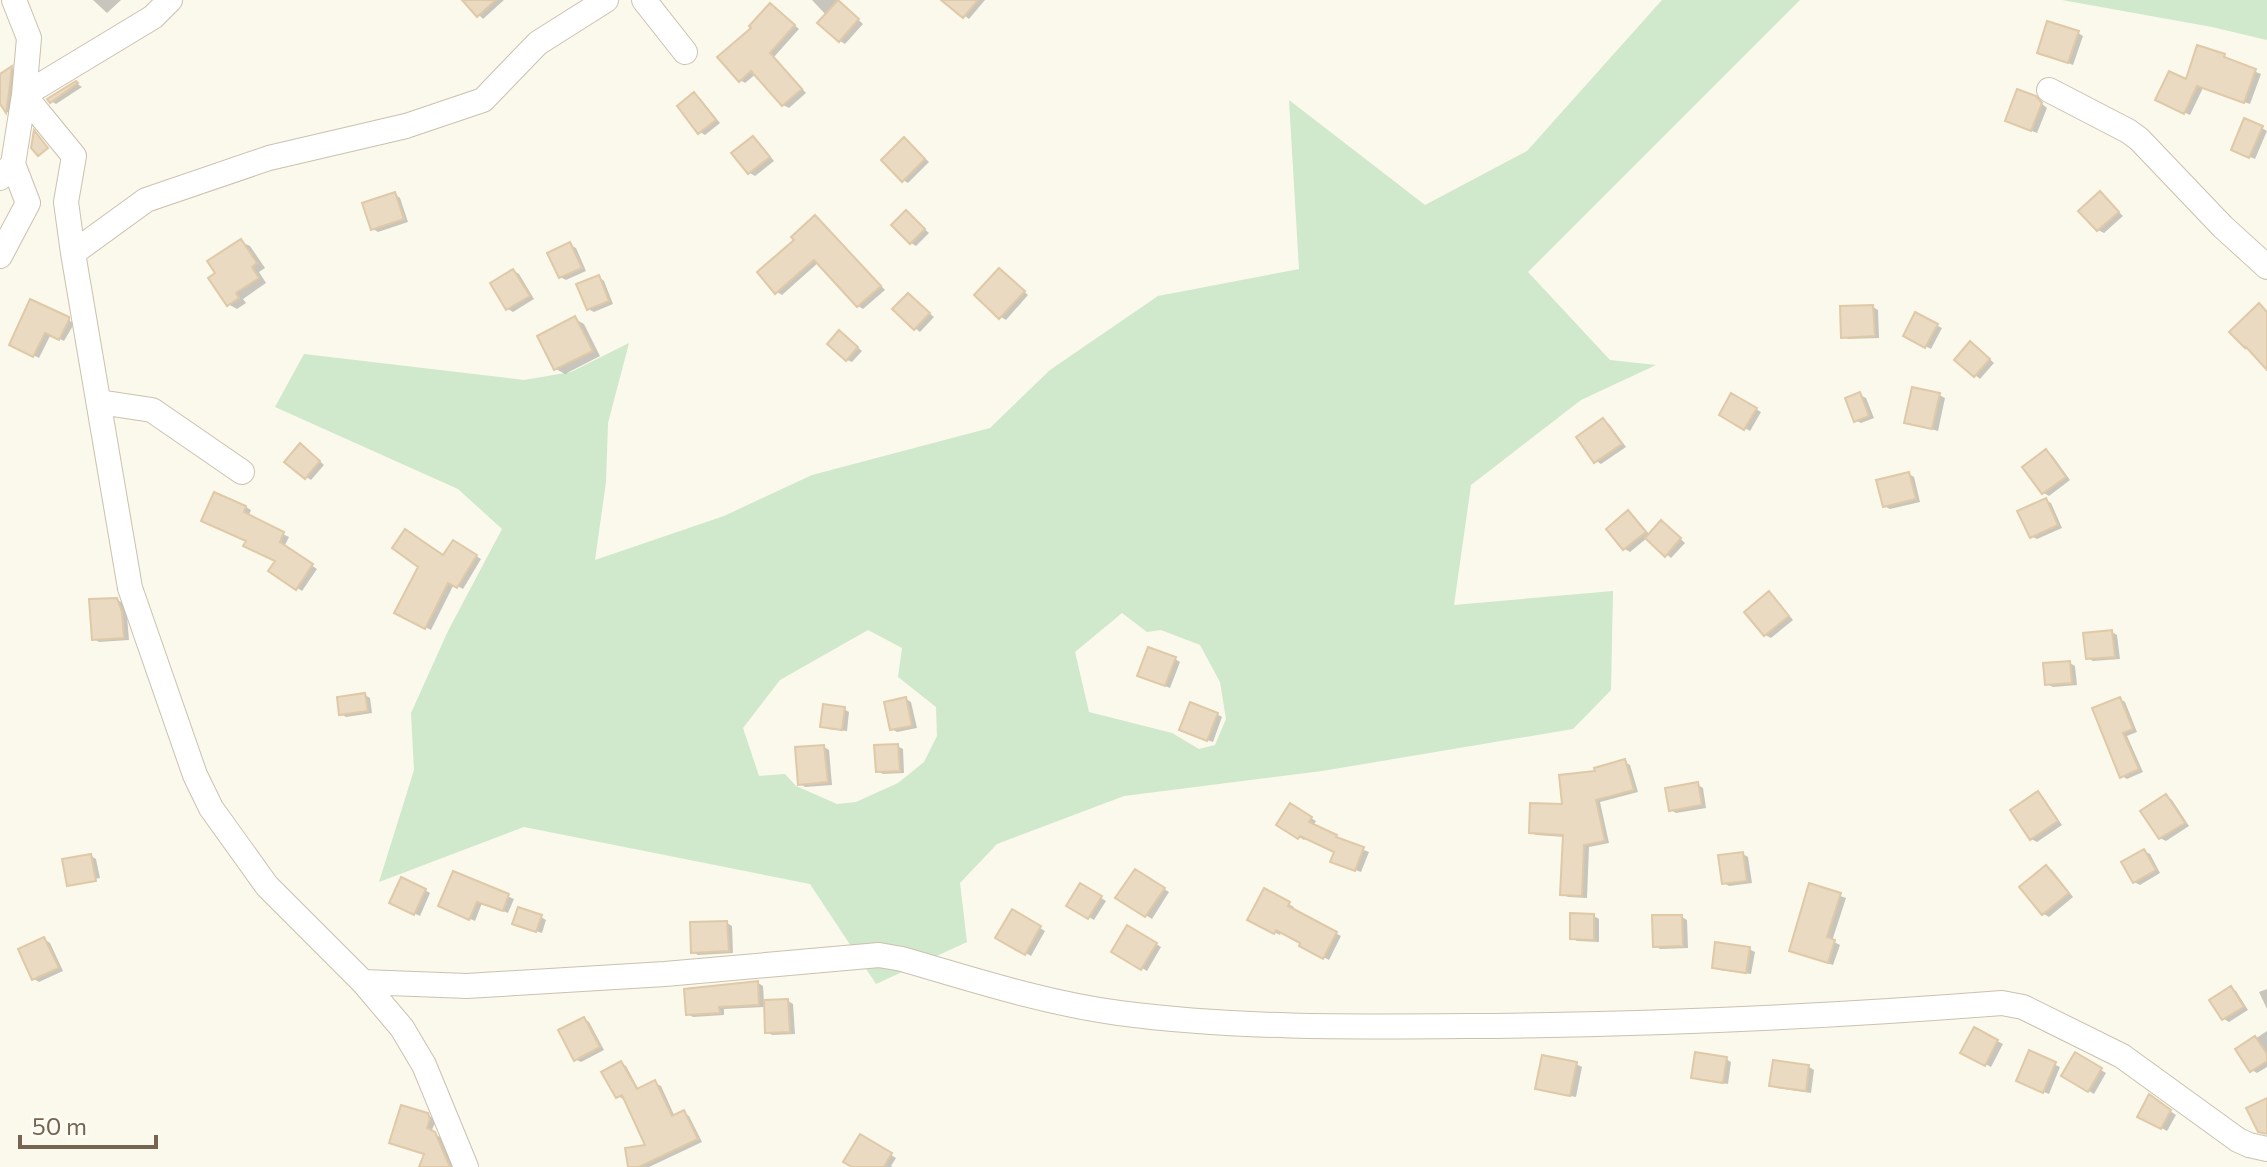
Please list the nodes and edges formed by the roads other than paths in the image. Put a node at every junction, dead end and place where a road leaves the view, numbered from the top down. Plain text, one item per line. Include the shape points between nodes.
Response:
1 (14, 0) edge
2 (170, 0) edge
3 (606, 0) edge
4 (644, 0) edge
5 (685, 52) dead end
6 (2049, 90) dead end
7 (24, 95) junction
8 (6, 171) edge
9 (73, 253) junction
10 (0, 256) edge
11 (2267, 267) edge
12 (99, 402) junction
13 (242, 472) dead end
14 (363, 982) junction
15 (2267, 1149) edge
16 (466, 1167) edge

1 - 7 street via 29,38
2 - 7 street via 153,17
3 - 9 street via 538,43 483,100 406,126 269,158 146,200
4 - 5 street
6 - 11 street via 2139,139
7 - 8 street
7 - 9 street via 74,156 66,202
8 - 10 street via 28,203
9 - 12 street
12 - 13 street via 152,410
12 - 14 street via 130,588 195,775 211,808 267,886
14 - 15 street via 467,986 879,955 1043,999 1205,1022 1351,1027 1639,1024 2002,1003 2023,1007 2122,1056 2238,1140
14 - 16 street via 402,1028 424,1065

